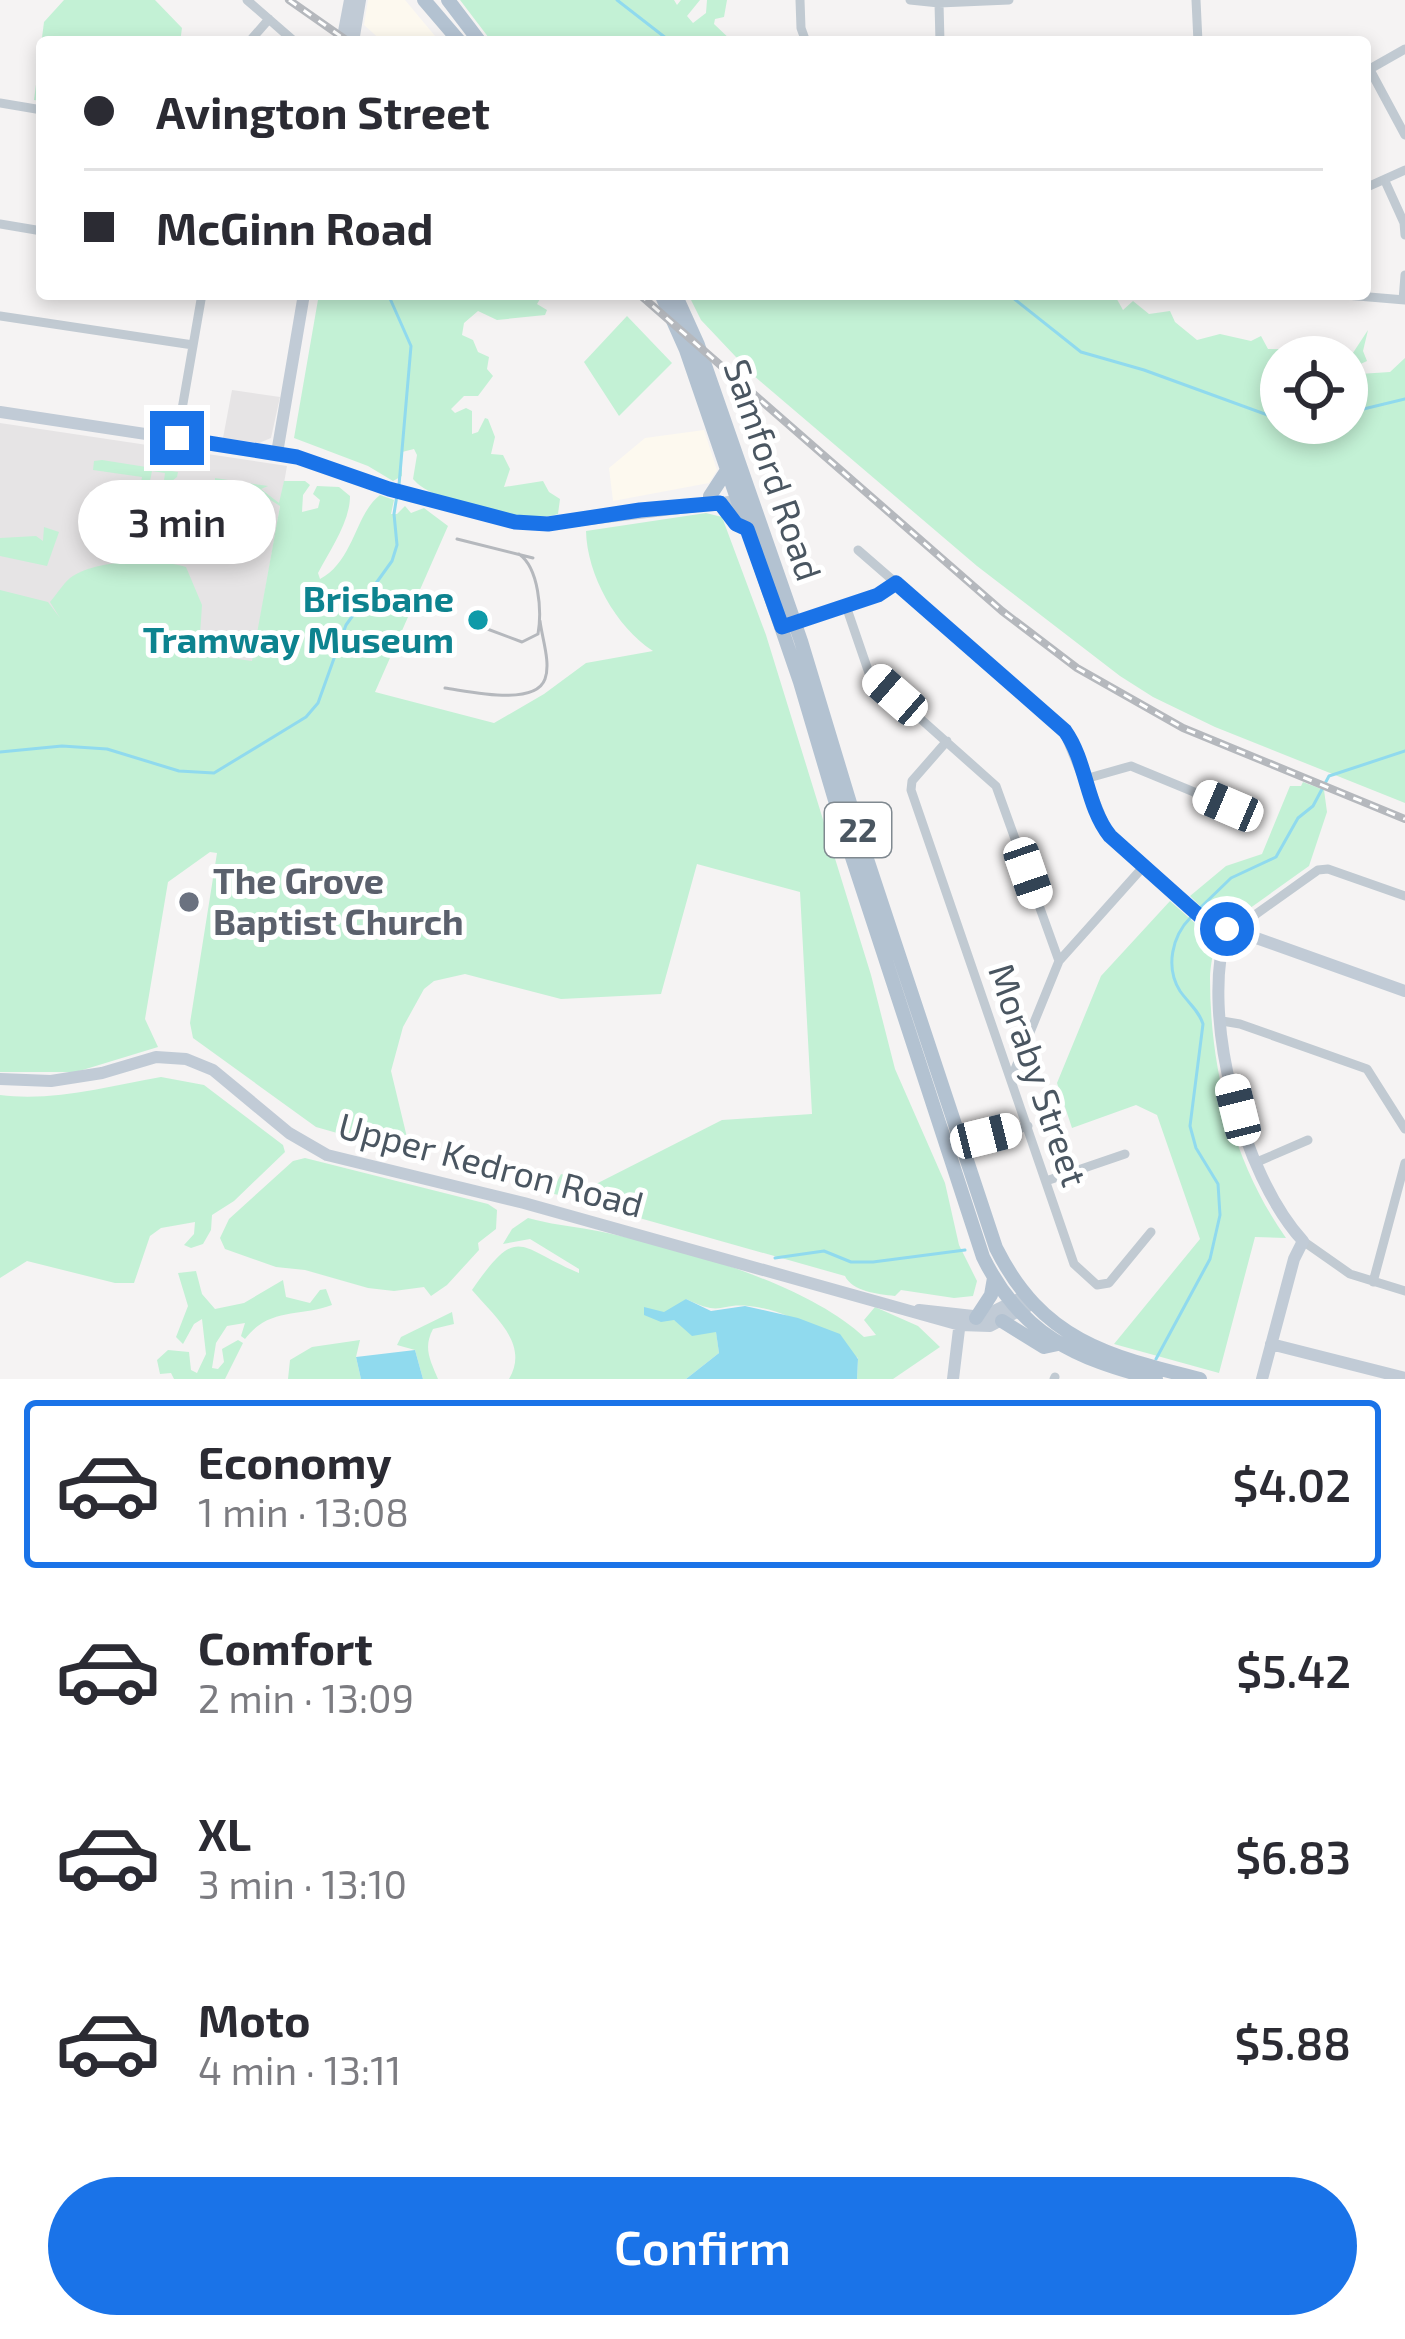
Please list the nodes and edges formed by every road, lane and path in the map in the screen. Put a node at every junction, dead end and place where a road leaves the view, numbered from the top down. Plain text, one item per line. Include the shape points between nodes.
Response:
1 (247, 0) edge
2 (350, 0) edge
3 (360, 0) edge
4 (424, 0) edge
5 (448, 0) edge
6 (800, 0) edge
7 (910, 0) edge
8 (1009, 0) edge
9 (1196, 0) edge
10 (939, 3) junction
11 (269, 19) junction
12 (254, 36) edge
13 (289, 36) edge
14 (343, 36) edge
15 (353, 36) edge
16 (455, 36) edge
17 (475, 36) edge
18 (805, 36) edge
19 (940, 36) edge
20 (1198, 36) edge
21 (1405, 49) edge
22 (1371, 69) edge
23 (1371, 78) edge
24 (0, 103) edge
25 (36, 109) edge
26 (1405, 135) edge
27 (1405, 170) edge
28 (1385, 181) junction
29 (1371, 186) edge
30 (0, 224) edge
31 (36, 229) edge
32 (1405, 235) edge
33 (1405, 275) edge
34 (1371, 297) edge
35 (201, 300) edge
36 (303, 300) edge
37 (664, 300) edge
38 (678, 300) edge
39 (1404, 300) edge
40 (0, 316) edge
41 (194, 345) junction
42 (0, 412) edge
43 (177, 438) junction
44 (277, 453) junction
45 (727, 470) junction
46 (743, 495) junction
47 (715, 499) junction
48 (747, 529) junction
49 (858, 550) dead end
50 (896, 583) junction
51 (846, 605) junction
52 (788, 625) junction
53 (947, 741) junction
54 (1085, 779) junction
55 (1228, 806) dead end
56 (1144, 866) junction
57 (1405, 896) edge
58 (1227, 929) junction
59 (1244, 935) junction
60 (1059, 961) junction
61 (1405, 991) edge
62 (1222, 1021) junction
63 (0, 1079) edge
64 (1011, 1079) junction
65 (1028, 1126) junction
66 (1405, 1129) edge
67 (1308, 1140) dead end
68 (955, 1146) junction
69 (1125, 1154) dead end
70 (1257, 1162) junction
71 (1405, 1162) edge
72 (1046, 1181) junction
73 (1151, 1232) dead end
74 (1303, 1241) junction
75 (994, 1278) junction
76 (1373, 1282) junction
77 (1405, 1291) edge
78 (1022, 1304) junction
79 (966, 1319) junction
80 (1002, 1322) junction
81 (1271, 1343) junction
82 (1058, 1344) junction
83 (1153, 1373) edge
84 (1405, 1378) edge
85 (953, 1379) edge
86 (1200, 1379) edge
87 (1262, 1379) edge

1 - 11 street
2 - 14 street
3 - 15 street
4 - 16 main road
5 - 17 main road
6 - 18 street
7 - 10 street
8 - 10 street
9 - 20 street
10 - 19 street
11 - 12 street
11 - 13 street
21 - 22 street
23 - 26 street
24 - 25 street
27 - 28 street
28 - 29 street
28 - 32 street
30 - 31 street
33 - 39 street
34 - 39 street
35 - 41 street
36 - 44 street
37 - 45 main road, Samford Road / 22
38 - 46 main road, Samford Road / 22
40 - 41 street
41 - 43 street
42 - 43 street
43 - 44 street
44 - 47 street via 531,524
45 - 46 main road, Samford Road / 22
45 - 47 main road
46 - 47 street
46 - 48 main road, Samford Road / 22
46 - 52 main road, Samford Road / 22
47 - 48 main road
48 - 52 main road, Samford Road / 22
49 - 50 street
50 - 51 street
50 - 54 street via 1065,731
51 - 52 street
51 - 53 street via 869,673
52 - 68 main road, Samford Road / 22
53 - 60 street via 996,785
53 - 64 street, Moraby Street via 911,790
54 - 55 street via 1131,766
54 - 56 street via 1106,831
56 - 58 street via 1203,919
56 - 60 street
57 - 59 street via 1318,870 1252,917
58 - 59 street
58 - 62 street
59 - 61 street
60 - 64 street
62 - 66 street via 1367,1069
62 - 70 street
63 - 79 street, Upper Kedron Road via 51,1081 156,1057 186,1059 213,1070 302,1142 341,1160
64 - 65 street, Moraby Street
65 - 68 street
65 - 72 street, Moraby Street
67 - 70 street
68 - 75 main road, Samford Road / 22
68 - 78 main road, Samford Road / 22
69 - 72 street
70 - 74 street
71 - 76 street
72 - 73 street, Moraby Street via 1074,1264 1097,1286 1109,1283
74 - 76 street
74 - 81 street
75 - 78 main road, Samford Road / 22
75 - 79 main road via 991,1295
76 - 77 street
78 - 79 street
78 - 80 street, Upper Kedron Road
78 - 82 main road, Samford Road / 22
78 - 83 main road, Samford Road / 22 via 1078,1341
79 - 80 street, Upper Kedron Road via 982,1327
79 - 85 street
80 - 82 main road via 1044,1347
81 - 84 street
81 - 87 street
82 - 83 main road, Samford Road / 22 via 1100,1364
83 - 86 main road, Samford Road / 22

